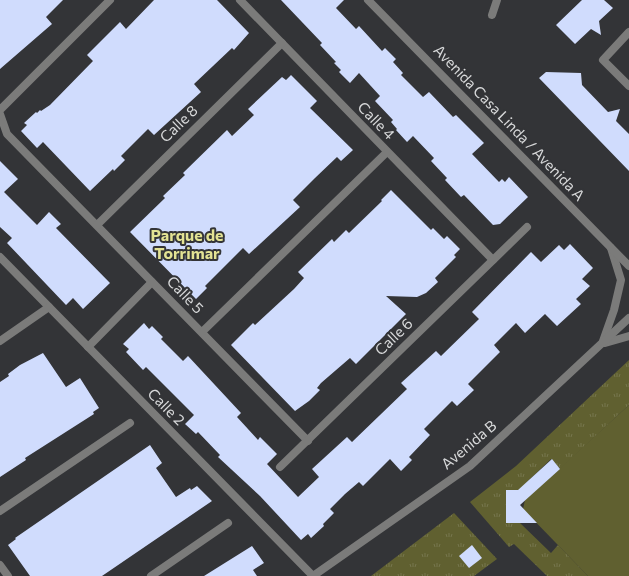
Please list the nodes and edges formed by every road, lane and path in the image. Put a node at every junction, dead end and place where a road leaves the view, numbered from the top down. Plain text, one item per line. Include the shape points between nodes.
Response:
1 (110, 0) edge
2 (240, 0) edge
3 (368, 0) edge
4 (497, 0) edge
5 (492, 15) dead end
6 (629, 32) edge
7 (282, 43) junction
8 (629, 86) edge
9 (0, 110) edge
10 (0, 114) edge
11 (387, 152) junction
12 (97, 225) junction
13 (526, 227) dead end
14 (611, 248) junction
15 (0, 257) edge
16 (493, 260) junction
17 (629, 266) edge
18 (152, 282) junction
19 (48, 307) junction
20 (629, 318) edge
21 (202, 332) junction
22 (629, 336) edge
23 (0, 341) edge
24 (602, 344) junction
25 (88, 347) junction
26 (130, 422) dead end
27 (308, 441) junction
28 (280, 467) dead end
29 (0, 511) edge
30 (228, 523) dead end
31 (0, 565) edge
32 (8, 576) edge
33 (151, 576) edge
34 (313, 576) edge

1 - 9 street
2 - 7 street, Calle 4
3 - 14 street, Avenida Casa Linda / Avenida A
4 - 5 street
6 - 8 street via 602,60
7 - 11 street, Calle 4
7 - 12 street, Calle 8
10 - 12 street, Calle 5 via 7,134
11 - 16 street, Calle 4
11 - 21 street
12 - 18 street, Calle 5
13 - 16 street, Calle 6
14 - 17 street, Avenida Casa Linda / Avenida A
14 - 24 street via 621,280
15 - 19 street, Calle 2
16 - 27 street, Calle 6
18 - 21 street, Calle 5
18 - 25 street
19 - 23 street
19 - 25 street, Calle 2
20 - 24 street, Avenida B
21 - 27 street, Calle 5
22 - 24 street
24 - 34 street, Avenida B via 470,466
25 - 34 street, Calle 2
26 - 29 street
27 - 28 street, Calle 6
30 - 33 street
31 - 32 street

